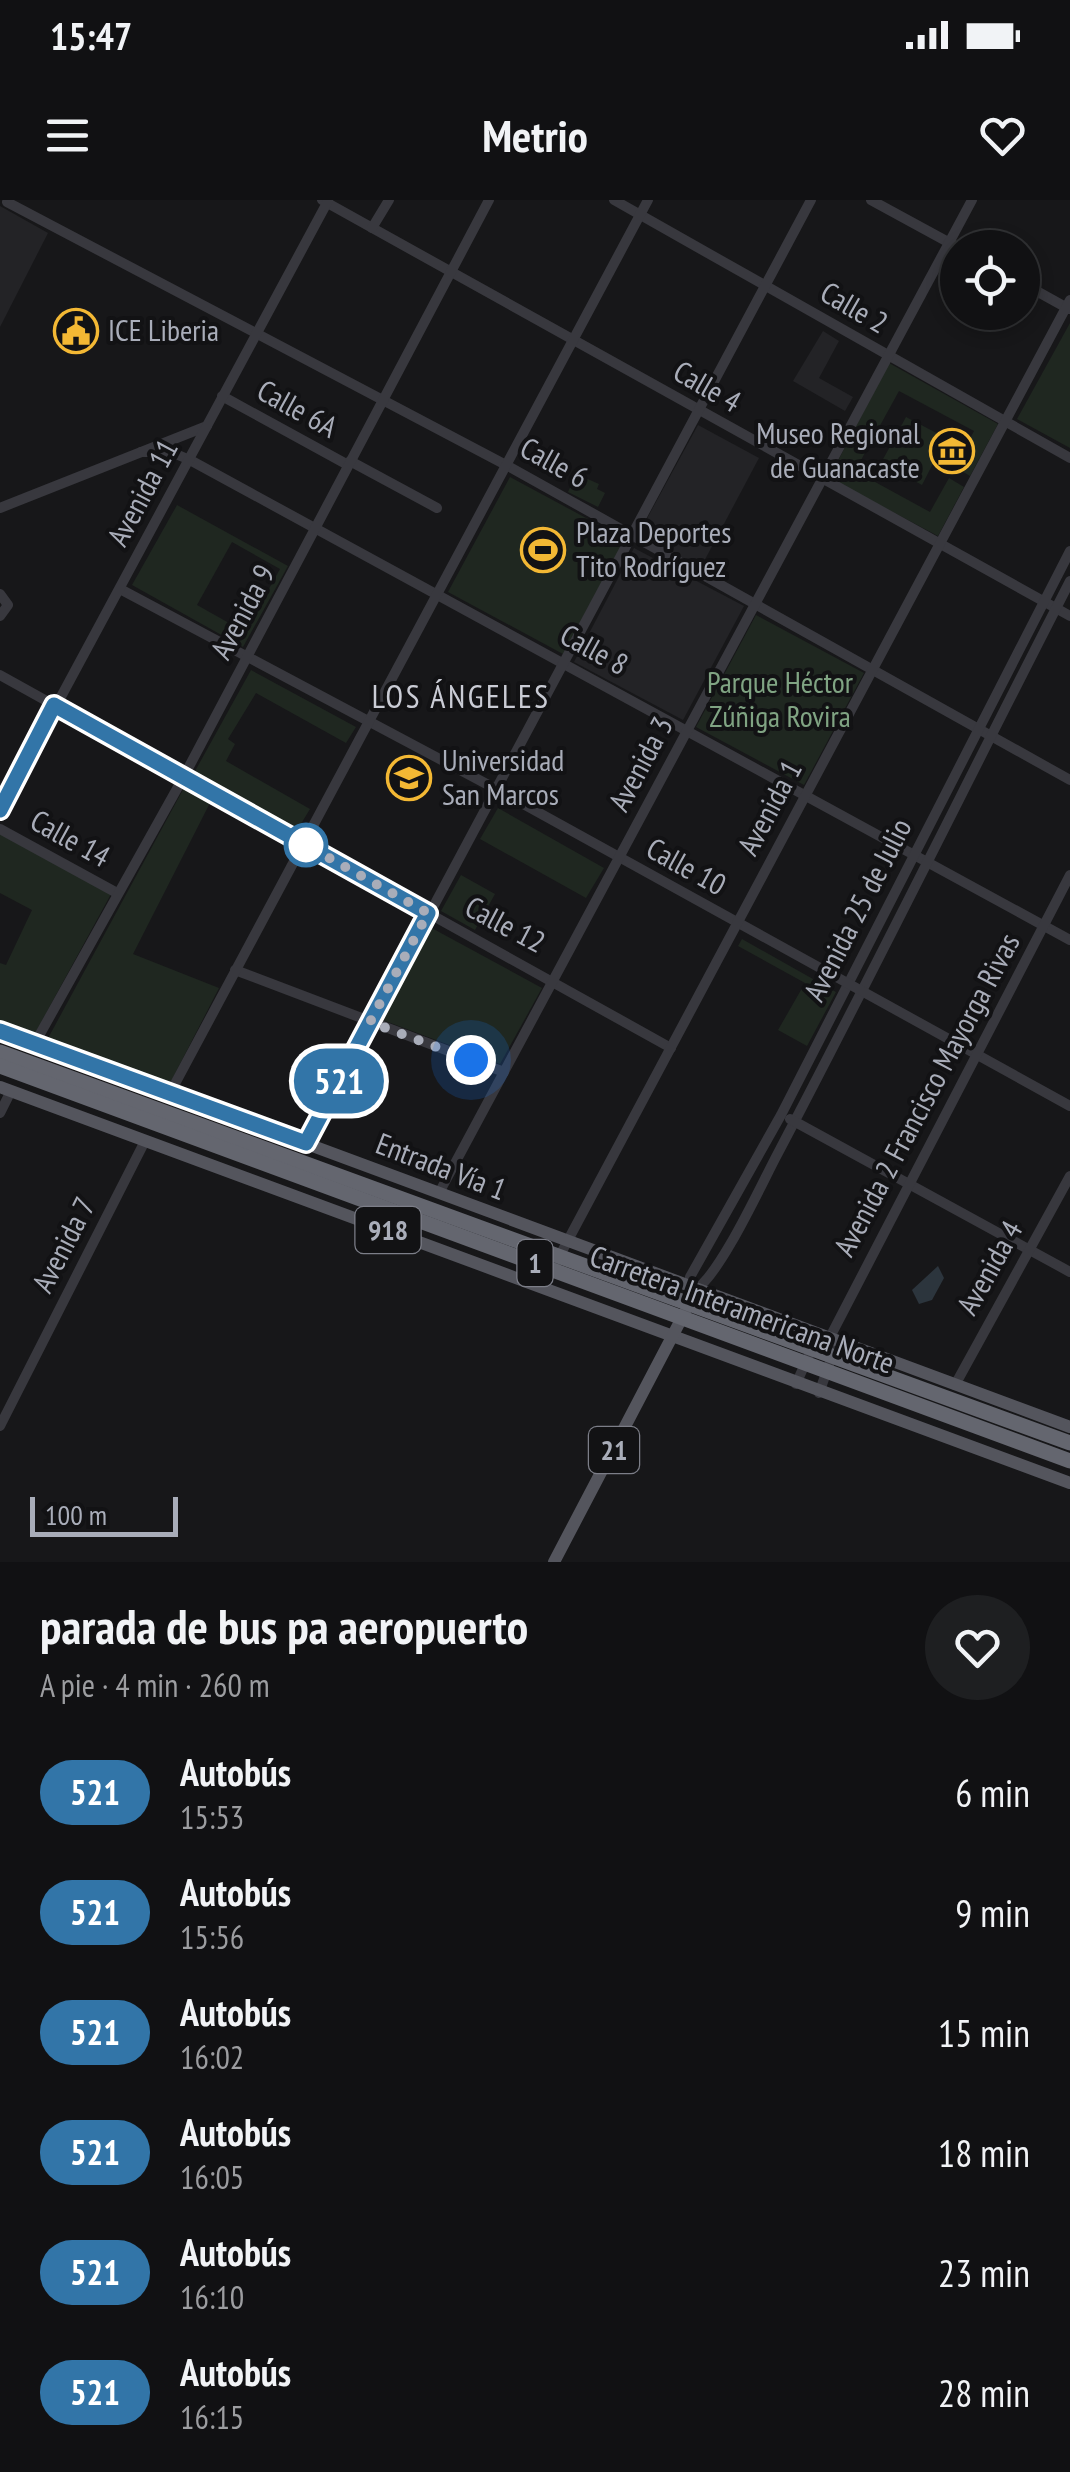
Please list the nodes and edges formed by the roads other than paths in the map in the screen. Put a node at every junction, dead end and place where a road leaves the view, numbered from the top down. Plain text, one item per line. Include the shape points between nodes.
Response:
1 (389, 200) edge
2 (489, 200) edge
3 (614, 200) edge
4 (648, 200) edge
5 (810, 200) edge
6 (871, 200) edge
7 (972, 200) edge
8 (325, 201) edge
9 (7, 202) edge
10 (640, 215) junction
11 (372, 228) junction
12 (960, 230) edge
13 (940, 237) edge
14 (940, 269) edge
15 (450, 271) junction
16 (765, 286) junction
17 (1040, 292) edge
18 (1069, 306) edge
19 (256, 334) junction
20 (574, 339) junction
21 (888, 356) junction
22 (222, 396) junction
23 (383, 400) junction
24 (698, 412) junction
25 (1005, 422) junction
26 (207, 426) junction
27 (141, 452) junction
28 (1070, 458) edge
29 (190, 460) junction
30 (349, 463) junction
31 (508, 466) junction
32 (822, 480) junction
33 (0, 508) edge
34 (437, 508) dead end
35 (316, 528) junction
36 (633, 536) junction
37 (939, 545) junction
38 (1070, 551) edge
39 (1070, 581) edge
40 (120, 589) junction
41 (0, 594) edge
42 (440, 594) junction
43 (1044, 601) junction
44 (755, 604) junction
45 (1056, 608) junction
46 (0, 616) edge
47 (1070, 616) edge
48 (248, 656) junction
49 (566, 663) junction
50 (872, 671) junction
51 (0, 675) edge
52 (54, 705) junction
53 (368, 722) junction
54 (978, 728) junction
55 (688, 730) junction
56 (991, 736) junction
57 (183, 778) junction
58 (1070, 780) edge
59 (496, 789) junction
60 (806, 794) junction
61 (0, 810) edge
62 (0, 829) edge
63 (302, 843) junction
64 (914, 856) junction
65 (618, 858) junction
66 (926, 862) junction
67 (1070, 875) edge
68 (117, 893) junction
69 (428, 913) junction
70 (737, 924) junction
71 (1044, 926) junction
72 (1070, 940) edge
73 (235, 970) junction
74 (554, 980) junction
75 (848, 985) junction
76 (860, 992) junction
77 (370, 1022) junction
78 (0, 1030) edge
79 (35, 1044) junction
80 (670, 1048) junction
81 (0, 1052) edge
82 (979, 1056) junction
83 (0, 1066) edge
84 (504, 1072) junction
85 (6, 1089) edge
86 (169, 1094) junction
87 (1070, 1106) edge
88 (0, 1114) edge
89 (782, 1114) junction
90 (794, 1122) junction
91 (145, 1141) junction
92 (306, 1143) junction
93 (1070, 1176) edge
94 (912, 1182) junction
95 (439, 1193) junction
96 (567, 1242) junction
97 (1029, 1250) junction
98 (1070, 1272) edge
99 (543, 1287) junction
100 (694, 1290) junction
101 (673, 1337) junction
102 (829, 1339) junction
103 (796, 1384) junction
104 (954, 1385) junction
105 (819, 1394) junction
106 (0, 1426) edge
107 (1070, 1427) edge
108 (1070, 1443) edge
109 (1070, 1461) edge
110 (1070, 1484) edge
111 (554, 1562) edge

1 - 11 street
2 - 15 street, Avenida 9
3 - 10 street, Calle 2
4 - 10 street
5 - 16 street
6 - 13 street
7 - 12 street, Avenida 3
8 - 11 street, Calle 4
8 - 19 street, Avenida 11
9 - 19 street, Calle 6
10 - 16 street, Calle 2
10 - 20 street
11 - 15 street, Calle 4
14 - 21 street, Avenida 3
15 - 20 street, Calle 4
15 - 23 street, Avenida 9
16 - 21 street, Calle 2
16 - 24 street
17 - 18 street
18 - 25 street, Avenida 1
19 - 22 street, Avenida 11
19 - 23 street, Calle 6
20 - 24 street, Calle 4
20 - 31 street
21 - 25 street, Calle 2
21 - 32 street, Avenida 3
22 - 26 street, Avenida 11
22 - 30 street, Calle 6A
23 - 30 street, Avenida 9
23 - 31 street, Calle 6
24 - 32 street, Calle 4
24 - 36 street
25 - 28 street, Calle 2
25 - 37 street, Avenida 1
26 - 27 street
26 - 29 street, Avenida 11
27 - 29 street, Calle 8
27 - 33 street
29 - 35 street, Calle 8
29 - 40 street, Avenida 11
30 - 34 street, Calle 6A
30 - 35 street, Avenida 9
31 - 36 street, Calle 6
31 - 42 street
32 - 37 street, Calle 4
32 - 44 street, Avenida 3
35 - 42 street, Calle 8
35 - 48 street, Avenida 9
36 - 44 street, Calle 6
36 - 49 street
37 - 43 street, Calle 4
37 - 50 street, Avenida 1
38 - 43 street, Avenida 25 de Julio
39 - 45 street, Avenida 25 de Julio
40 - 48 street, Calle 10
40 - 52 street, Avenida 11
41 - 46 street via 8,605
42 - 49 street, Calle 8
42 - 53 street
43 - 45 street, Calle 4
43 - 54 street, Avenida 25 de Julio
44 - 50 street, Calle 6
44 - 55 street, Avenida 3
45 - 47 street, Calle 4
45 - 56 street, Avenida 25 de Julio
48 - 53 street, Calle 10
48 - 57 street, Avenida 9
49 - 55 street, Calle 8
49 - 59 street
50 - 54 street, Calle 6
50 - 60 street, Avenida 1
51 - 52 street, Calle 12
52 - 57 street, Calle 12
52 - 61 street, Avenida 11
53 - 59 street, Calle 10
53 - 63 street
54 - 56 street, Calle 6
54 - 64 street, Avenida 25 de Julio
55 - 60 street, Calle 8
55 - 65 street, Avenida 3
56 - 58 street, Calle 6
56 - 66 street, Avenida 25 de Julio
57 - 63 street, Calle 12
57 - 68 street, Avenida 9
59 - 65 street, Calle 10
59 - 69 street
60 - 64 street, Calle 8
60 - 70 street, Avenida 1
62 - 68 street, Calle 14
63 - 69 street, Calle 12
63 - 73 street
64 - 66 street, Calle 8
64 - 75 street, Avenida 25 de Julio
65 - 70 street, Calle 10
65 - 74 street, Avenida 3
66 - 71 street, Calle 8
66 - 76 street, Avenida 25 de Julio
67 - 71 street, Avenida 2 Francisco Mayorga Rivas
68 - 79 street, Avenida 9
69 - 74 street, Calle 12
69 - 77 street
70 - 75 street, Calle 10
70 - 80 street, Avenida 1
71 - 72 street, Calle 8
71 - 82 street, Avenida 2 Francisco Mayorga Rivas
73 - 77 street
73 - 86 street
74 - 80 street, Calle 12
74 - 84 street, Avenida 3
75 - 76 street, Calle 10
75 - 89 street, Avenida 25 de Julio
76 - 82 street, Calle 10
76 - 90 street, Avenida 25 de Julio
77 - 84 street
77 - 92 street
78 - 79 main road, Entrada Vía 1
79 - 86 main road, Entrada Vía 1
80 - 96 street, Avenida 1
81 - 108 highway, Carretera Interamericana Norte / 1, bridge
82 - 87 street, Calle 10
82 - 94 street, Avenida 2 Francisco Mayorga Rivas
83 - 109 highway, Carretera Interamericana Norte / 1, bridge
84 - 95 street, Avenida 3
85 - 88 street
85 - 91 main road
86 - 92 main road, Entrada Vía 1
89 - 90 street
89 - 100 street, Avenida 25 de Julio via 690,1277
90 - 94 street
90 - 100 street, Avenida 25 de Julio via 704,1284
91 - 99 main road, 918
91 - 106 street, Avenida 7
92 - 95 main road, Entrada Vía 1
93 - 97 street, Avenida 4
94 - 97 street
94 - 102 street, Avenida 2 Francisco Mayorga Rivas
95 - 96 main road, Entrada Vía 1
96 - 99 street, Avenida 1
96 - 100 main road, Entrada Vía 1
97 - 98 street
97 - 104 street, Avenida 4
99 - 101 main road, 918
100 - 101 main road, Avenida 25 de Julio
100 - 102 main road, Entrada Vía 1
101 - 103 main road
101 - 111 main road, 21
102 - 103 street via 814,1344
102 - 104 main road, Entrada Vía 1
102 - 105 street via 834,1351
103 - 105 main road
104 - 107 main road, Entrada Vía 1
105 - 110 main road

